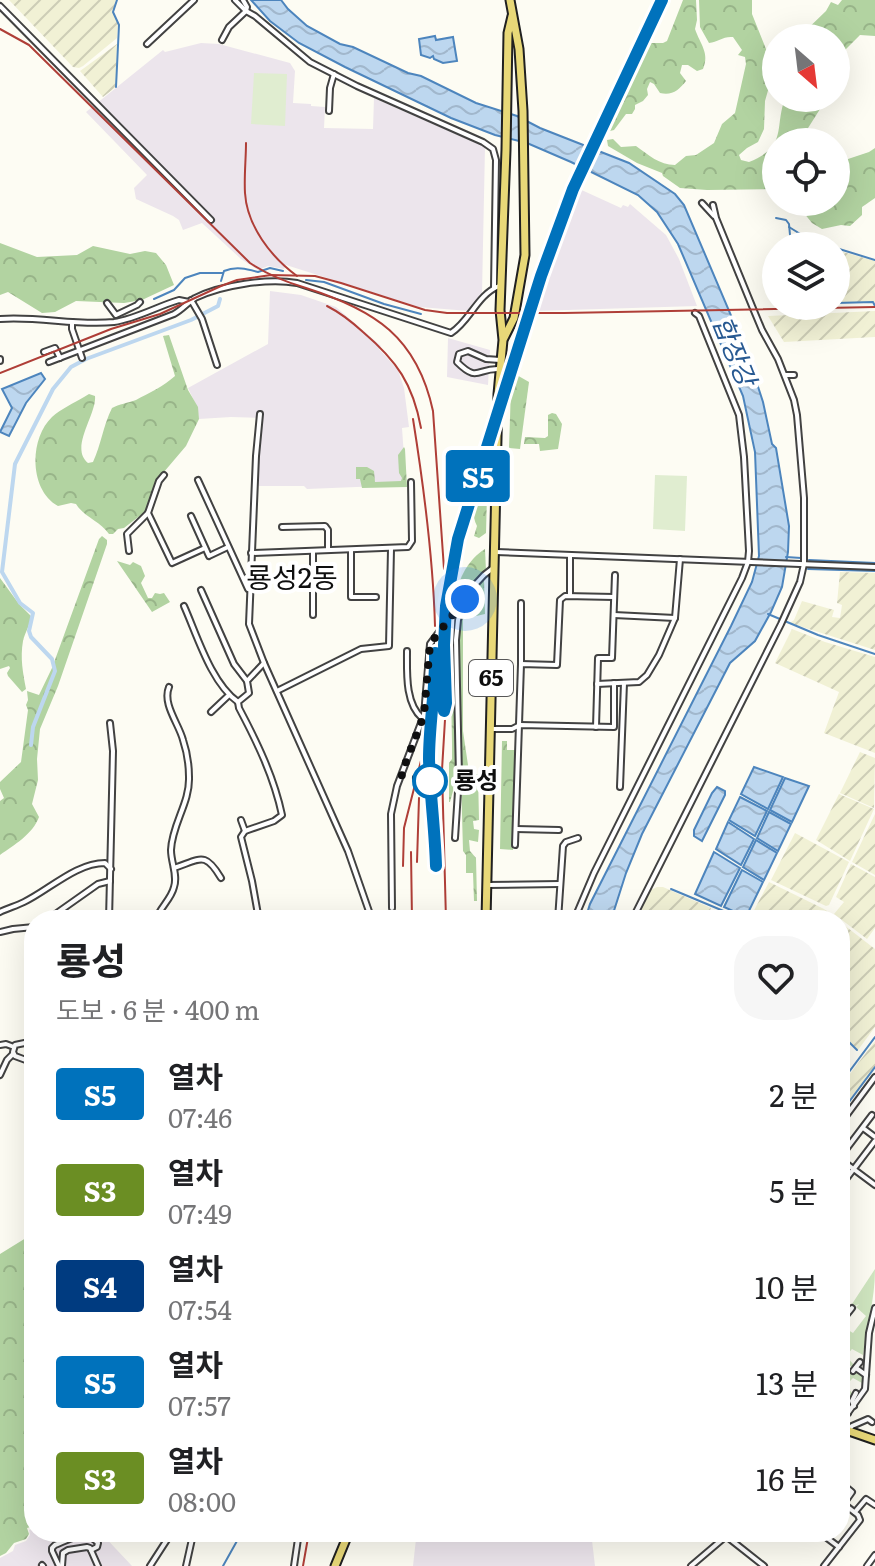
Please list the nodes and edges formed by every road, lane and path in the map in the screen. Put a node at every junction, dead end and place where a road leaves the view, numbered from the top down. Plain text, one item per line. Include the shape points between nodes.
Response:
1 (194, 0) edge
2 (235, 0) edge
3 (243, 0) edge
4 (510, 0) edge
5 (0, 6) edge
6 (246, 11) junction
7 (512, 16) junction
8 (222, 40) dead end
9 (147, 44) dead end
10 (334, 74) junction
11 (329, 111) dead end
12 (702, 203) dead end
13 (713, 205) dead end
14 (716, 218) junction
15 (211, 220) dead end
16 (498, 286) junction
17 (190, 301) junction
18 (140, 302) dead end
19 (107, 303) dead end
20 (695, 313) dead end
21 (116, 315) junction
22 (0, 319) edge
23 (72, 322) junction
24 (116, 322) junction
25 (503, 340) junction
26 (79, 351) junction
27 (44, 352) dead end
28 (60, 358) junction
29 (82, 358) dead end
30 (49, 362) dead end
31 (500, 364) junction
32 (217, 365) dead end
33 (785, 375) junction
34 (794, 375) dead end
35 (260, 414) dead end
36 (164, 475) dead end
37 (198, 480) dead end
38 (411, 482) dead end
39 (148, 513) junction
40 (191, 516) dead end
41 (282, 527) dead end
42 (228, 547) junction
43 (205, 548) junction
44 (391, 549) junction
45 (328, 550) junction
46 (351, 550) junction
47 (129, 551) dead end
48 (313, 551) junction
49 (494, 552) junction
50 (251, 553) junction
51 (570, 555) junction
52 (680, 559) junction
53 (750, 562) junction
54 (804, 564) junction
55 (875, 567) edge
56 (493, 568) junction
57 (615, 575) dead end
58 (201, 590) dead end
59 (249, 591) junction
60 (570, 596) junction
61 (376, 597) dead end
62 (614, 597) junction
63 (465, 599) junction
64 (521, 603) dead end
65 (184, 606) dead end
66 (313, 615) dead end
67 (613, 615) junction
68 (675, 618) junction
69 (407, 651) dead end
70 (264, 663) junction
71 (521, 664) junction
72 (247, 681) junction
73 (614, 683) junction
74 (624, 683) junction
75 (597, 684) junction
76 (169, 687) dead end
77 (277, 691) junction
78 (229, 695) junction
79 (238, 702) junction
80 (211, 712) dead end
81 (422, 718) junction
82 (110, 723) dead end
83 (520, 725) junction
84 (596, 727) junction
85 (614, 727) junction
86 (622, 727) junction
87 (490, 729) junction
88 (620, 787) dead end
89 (241, 820) dead end
90 (516, 829) junction
91 (559, 830) dead end
92 (245, 831) junction
93 (455, 838) dead end
94 (578, 838) dead end
95 (515, 845) dead end
96 (174, 868) junction
97 (111, 869) junction
98 (221, 878) dead end
99 (110, 881) junction
100 (560, 884) junction
101 (487, 885) junction
102 (392, 908) dead end
103 (61, 910) edge
104 (109, 910) edge
105 (159, 910) edge
106 (257, 910) edge
107 (369, 910) edge
108 (486, 910) edge
109 (559, 910) edge
110 (578, 910) edge
111 (637, 910) edge
112 (0, 912) edge
113 (24, 928) edge
114 (0, 932) edge
115 (24, 1043) edge
116 (0, 1045) edge
117 (14, 1047) junction
118 (13, 1054) junction
119 (24, 1059) edge
120 (0, 1075) edge
121 (875, 1077) edge
122 (850, 1111) edge
123 (872, 1115) dead end
124 (863, 1128) junction
125 (875, 1139) edge
126 (850, 1144) edge
127 (850, 1166) edge
128 (854, 1169) junction
129 (850, 1174) edge
130 (875, 1185) edge
131 (852, 1308) dead end
132 (875, 1308) edge
133 (850, 1310) edge
134 (873, 1330) edge
135 (860, 1362) dead end
136 (866, 1375) junction
137 (856, 1393) dead end
138 (854, 1406) junction
139 (850, 1411) edge
140 (872, 1422) dead end
141 (850, 1429) edge
142 (850, 1437) edge
143 (875, 1440) edge
144 (875, 1505) edge
145 (850, 1509) edge
146 (855, 1512) junction
147 (850, 1533) edge
148 (63, 1542) edge
149 (97, 1542) edge
150 (166, 1542) edge
151 (191, 1542) edge
152 (298, 1542) edge
153 (345, 1542) edge
154 (720, 1542) edge
155 (738, 1542) edge
156 (833, 1542) edge
157 (843, 1542) edge
158 (839, 1547) junction
159 (91, 1550) junction
160 (875, 1555) edge
161 (60, 1566) edge
162 (98, 1566) edge
163 (150, 1566) edge
164 (186, 1566) edge
165 (294, 1566) edge
166 (335, 1566) edge
167 (691, 1566) edge
168 (764, 1566) edge
169 (824, 1566) edge
170 (867, 1566) edge

1 - 9 street
2 - 6 street
3 - 6 street
4 - 7 main road, 65
5 - 15 street
6 - 8 street
6 - 10 street via 310,62
7 - 16 main road, 65
7 - 25 main road, 65 via 523,111 525,255 514,318
10 - 11 street
10 - 16 street via 493,149
12 - 14 street
13 - 14 street
14 - 33 street
16 - 17 street via 451,333 289,282 245,284
16 - 25 main road, 65
17 - 24 street
17 - 26 street via 174,314
17 - 32 street via 201,315
18 - 21 street
19 - 21 street
20 - 53 street via 739,415
21 - 24 street
22 - 23 street
23 - 24 street
23 - 26 street
25 - 31 main road, 65
26 - 28 street
26 - 29 street
27 - 28 street via 55,348
28 - 30 street
31 - 31 street via 479,374 457,362 459,354 468,351
31 - 49 main road, 65
33 - 34 street
33 - 54 street via 799,430
35 - 50 street
36 - 39 street
37 - 42 street
38 - 44 street via 411,544
39 - 43 street via 172,563
39 - 47 street via 127,534
40 - 43 street
41 - 45 street via 325,526
42 - 43 street via 209,556
42 - 59 street
44 - 46 street
44 - 77 street via 389,646 361,649
45 - 46 street
45 - 48 street
46 - 61 street via 351,597
48 - 50 street
48 - 66 street
49 - 51 street
49 - 56 main road, 65
50 - 59 street
51 - 52 street
51 - 60 street
52 - 53 street
52 - 68 street
53 - 54 street
53 - 110 street
54 - 55 street
54 - 111 street via 782,622
56 - 63 street
56 - 87 main road, 65
57 - 62 street
58 - 72 street
59 - 70 street via 249,624
60 - 62 street
60 - 71 street via 560,600 557,665
62 - 67 street
63 - 81 street via 430,644
63 - 93 street via 456,634
64 - 71 street
65 - 78 street
67 - 68 street
67 - 75 street via 612,658 598,658
68 - 74 street via 647,675
69 - 81 street via 408,688
70 - 72 street
70 - 77 street
71 - 83 street
72 - 79 street via 249,693
73 - 74 street
73 - 75 street
73 - 85 street
74 - 86 street
75 - 84 street
76 - 96 street via 190,781 171,851
77 - 107 street via 336,820
78 - 79 street
78 - 80 street
79 - 92 street via 277,791 282,815
81 - 102 street via 391,814
82 - 97 street
83 - 84 street
83 - 87 street
83 - 90 street
84 - 85 street
85 - 86 street
86 - 88 street
87 - 101 main road, 65
89 - 92 street
90 - 91 street
90 - 95 street
92 - 106 street via 241,837
94 - 100 street via 563,846
96 - 98 street via 205,860
96 - 105 street via 174,889
97 - 99 street
97 - 112 street via 102,862 88,867
99 - 103 street
99 - 104 street
100 - 101 street
100 - 109 street
101 - 108 main road, 65
113 - 114 street
115 - 117 street
116 - 117 street
117 - 118 street
118 - 119 street
118 - 120 street
121 - 122 street
123 - 124 street
124 - 125 street
124 - 126 street
125 - 128 street
127 - 128 street
128 - 129 street
128 - 130 street
131 - 133 street
132 - 134 street
134 - 136 street
135 - 136 street via 855,1370
136 - 138 street via 865,1389
137 - 138 street
138 - 139 street
140 - 141 street via 868,1419
142 - 143 main road
144 - 146 street via 866,1499
145 - 146 street
146 - 147 street via 860,1520
148 - 161 street via 52,1548
149 - 159 street
150 - 163 street
151 - 164 street
152 - 165 street
153 - 166 main road
154 - 167 street
155 - 168 street
156 - 158 street
157 - 158 street
158 - 169 street
159 - 161 street via 68,1550
159 - 162 street
160 - 170 street

